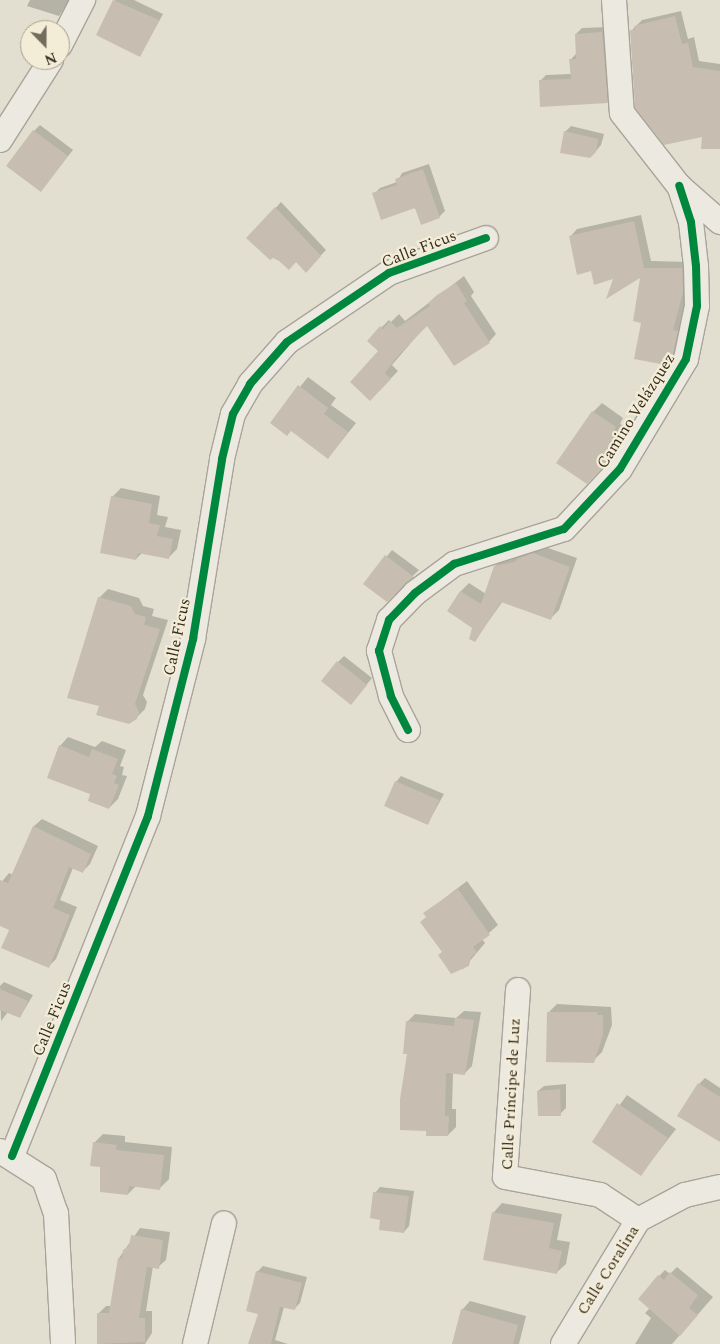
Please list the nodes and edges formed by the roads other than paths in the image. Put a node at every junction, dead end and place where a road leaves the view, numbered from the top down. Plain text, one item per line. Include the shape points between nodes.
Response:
1 (83, 0) edge
2 (614, 0) edge
3 (70, 25) edge
4 (45, 70) edge
5 (0, 140) edge
6 (679, 186) junction
7 (720, 222) edge
8 (486, 238) dead end
9 (408, 730) dead end
10 (518, 990) dead end
11 (6, 1154) edge
12 (720, 1187) edge
13 (638, 1220) junction
14 (224, 1223) dead end
15 (63, 1344) edge
16 (195, 1344) edge
17 (563, 1344) edge

1 - 3 street
2 - 6 street via 622,113
4 - 5 street
6 - 7 street
6 - 9 street, Camino Velázquez via 692,222 696,266 697,306 686,359 620,469 564,529 454,564 415,593 389,620 379,651 391,696
8 - 11 street, Calle Ficus via 389,273 287,342 250,384 233,414 222,459 193,639 148,816
10 - 13 street, Calle Príncipe de Luz via 505,1177 600,1195
11 - 15 street via 44,1179 56,1213
12 - 13 street, Calle Coralina via 685,1196
13 - 17 street, Calle Coralina
14 - 16 street

